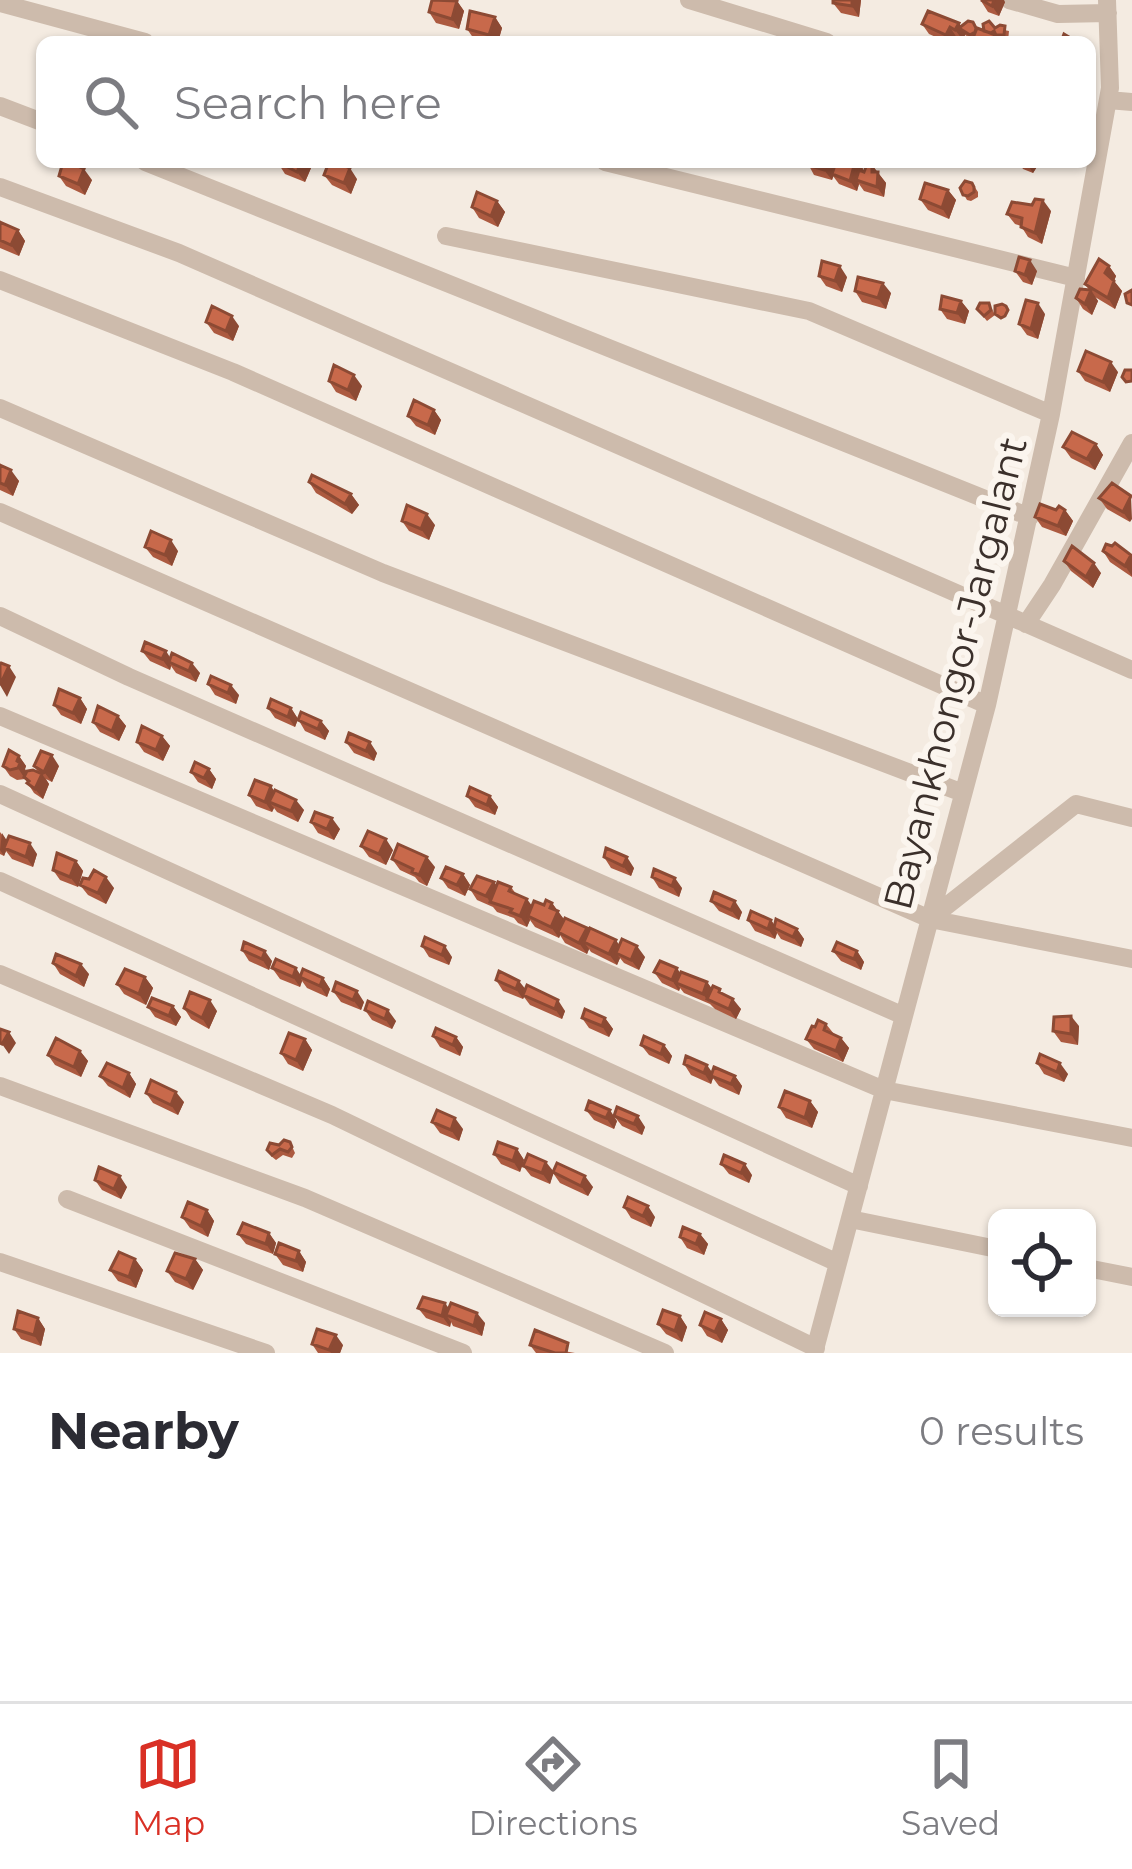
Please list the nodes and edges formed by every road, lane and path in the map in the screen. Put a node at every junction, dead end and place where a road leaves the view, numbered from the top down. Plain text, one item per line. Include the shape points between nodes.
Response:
1 (689, 0) edge
2 (1009, 0) edge
3 (0, 3) edge
4 (1108, 6) edge
5 (124, 36) edge
6 (807, 36) edge
7 (1108, 100) junction
8 (1132, 102) edge
9 (0, 106) edge
10 (36, 120) edge
11 (1096, 124) edge
12 (160, 168) edge
13 (629, 168) edge
14 (1090, 168) edge
15 (0, 187) edge
16 (446, 236) dead end
17 (1076, 278) junction
18 (0, 280) edge
19 (0, 408) edge
20 (1051, 414) junction
21 (1132, 442) edge
22 (0, 512) edge
23 (1030, 517) junction
24 (1005, 615) junction
25 (0, 616) edge
26 (1026, 624) junction
27 (1132, 670) edge
28 (987, 705) junction
29 (0, 716) edge
30 (964, 793) junction
31 (0, 794) edge
32 (1132, 818) edge
33 (0, 881) edge
34 (930, 919) junction
35 (1132, 959) edge
36 (0, 974) edge
37 (904, 1016) junction
38 (0, 1086) edge
39 (884, 1090) junction
40 (1132, 1138) edge
41 (859, 1186) junction
42 (67, 1199) dead end
43 (850, 1220) junction
44 (988, 1247) edge
45 (0, 1262) edge
46 (838, 1263) junction
47 (1096, 1270) edge
48 (1132, 1277) edge
49 (815, 1351) edge
50 (266, 1353) edge
51 (463, 1353) edge
52 (665, 1353) edge

1 - 6 street
2 - 4 street via 1058,14
3 - 5 street
4 - 7 street, Bayankhongor-Jargalant
7 - 8 street
7 - 11 street, Bayankhongor-Jargalant
9 - 10 street
12 - 23 street
13 - 17 street
14 - 17 street, Bayankhongor-Jargalant
15 - 24 street via 201,262
16 - 20 street via 809,311
17 - 20 street, Bayankhongor-Jargalant
18 - 28 street via 233,372
19 - 30 street via 383,573
20 - 23 street, Bayankhongor-Jargalant
21 - 26 street
22 - 34 street
23 - 24 street, Bayankhongor-Jargalant
24 - 26 street
24 - 28 street, Bayankhongor-Jargalant
25 - 37 street
26 - 27 street
28 - 30 street, Bayankhongor-Jargalant
29 - 39 street
30 - 34 street, Bayankhongor-Jargalant
31 - 41 street
32 - 34 street via 1076,804
33 - 46 street
34 - 35 street
34 - 37 street, Bayankhongor-Jargalant
36 - 49 street via 332,1115
37 - 39 street, Bayankhongor-Jargalant
38 - 52 street via 305,1198
39 - 40 street
39 - 41 street, Bayankhongor-Jargalant
41 - 43 street, Bayankhongor-Jargalant
42 - 51 street
43 - 44 street
43 - 46 street, Bayankhongor-Jargalant
45 - 50 street
46 - 49 street, Bayankhongor-Jargalant
47 - 48 street

